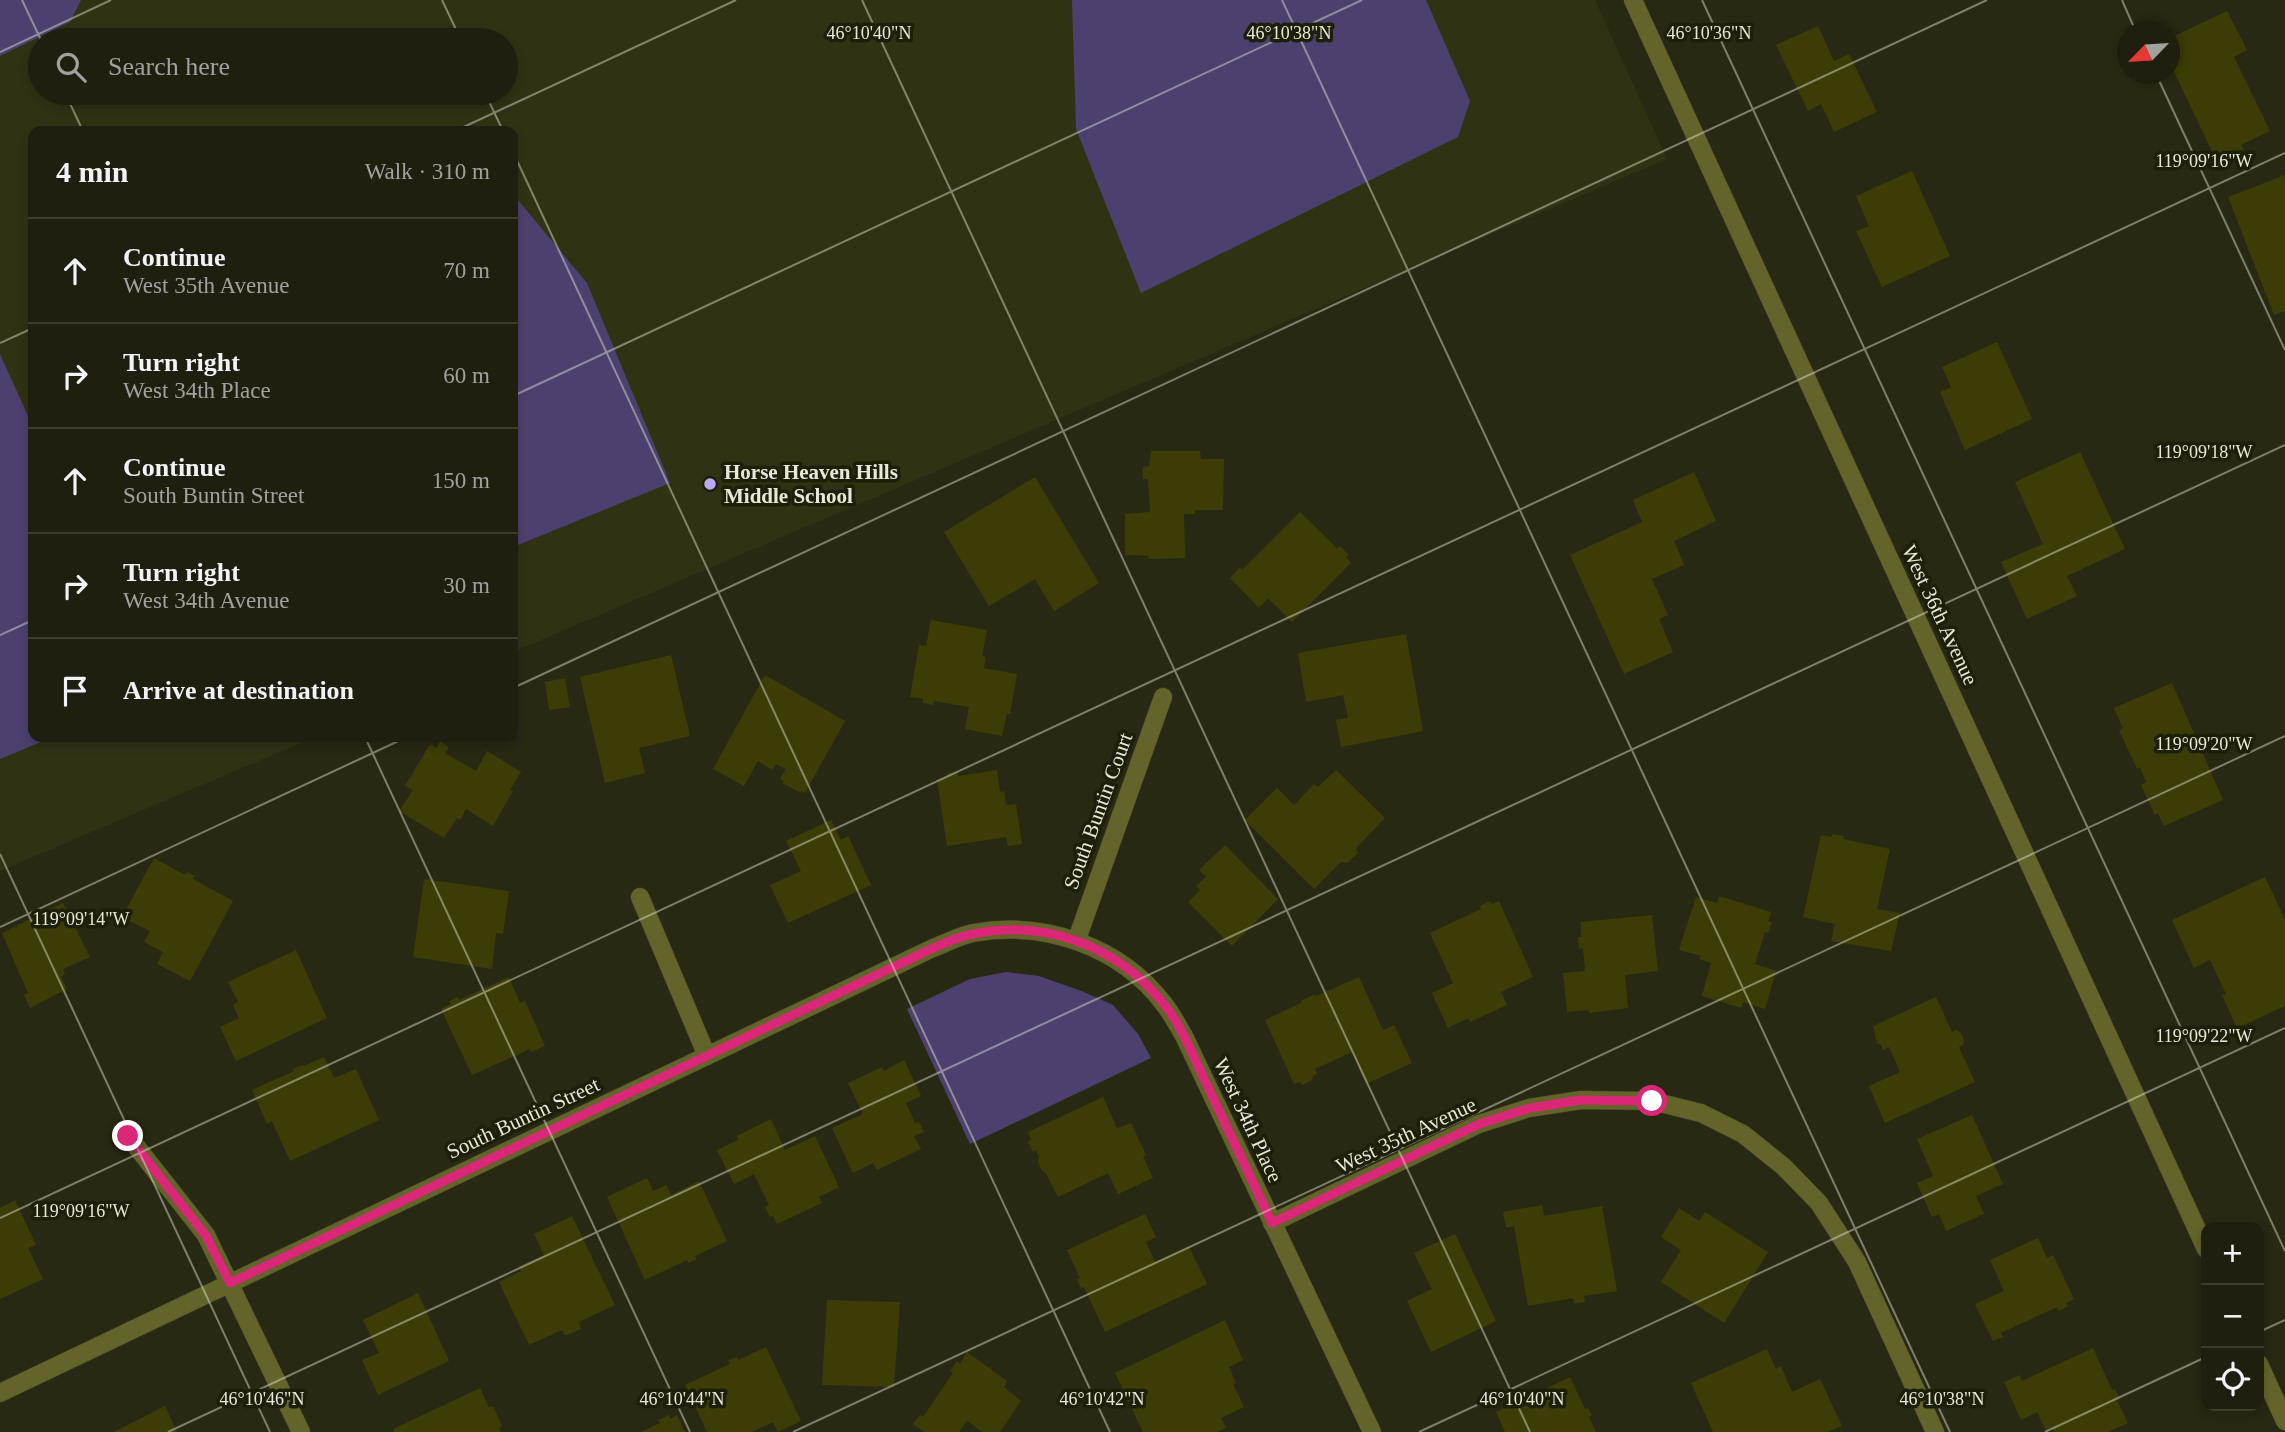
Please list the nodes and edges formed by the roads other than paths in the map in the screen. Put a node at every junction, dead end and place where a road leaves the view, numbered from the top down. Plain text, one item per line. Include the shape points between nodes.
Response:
1 (1633, 0) edge
2 (1163, 697) dead end
3 (640, 897) dead end
4 (1077, 939) junction
5 (707, 1056) junction
6 (128, 1136) dead end
7 (1272, 1223) junction
8 (2201, 1238) edge
9 (230, 1283) junction
10 (2264, 1375) edge
11 (0, 1393) edge
12 (2285, 1421) edge
13 (302, 1432) edge
14 (1372, 1432) edge
15 (1935, 1432) edge

1 - 8 street, West 36th Avenue
2 - 4 street, South Buntin Court
3 - 5 street
4 - 5 street, South Buntin Street via 1006,929 971,934
4 - 7 street, West 34th Place via 1126,965 1164,1004 1184,1036
5 - 9 street, South Buntin Street
6 - 9 street via 206,1236
7 - 14 street, West 34th Place
7 - 15 street, West 35th Avenue via 1479,1124 1530,1108 1581,1100 1652,1101 1701,1113 1743,1134 1819,1203 1857,1262
9 - 11 street, South Buntin Street
9 - 13 street
10 - 12 street

